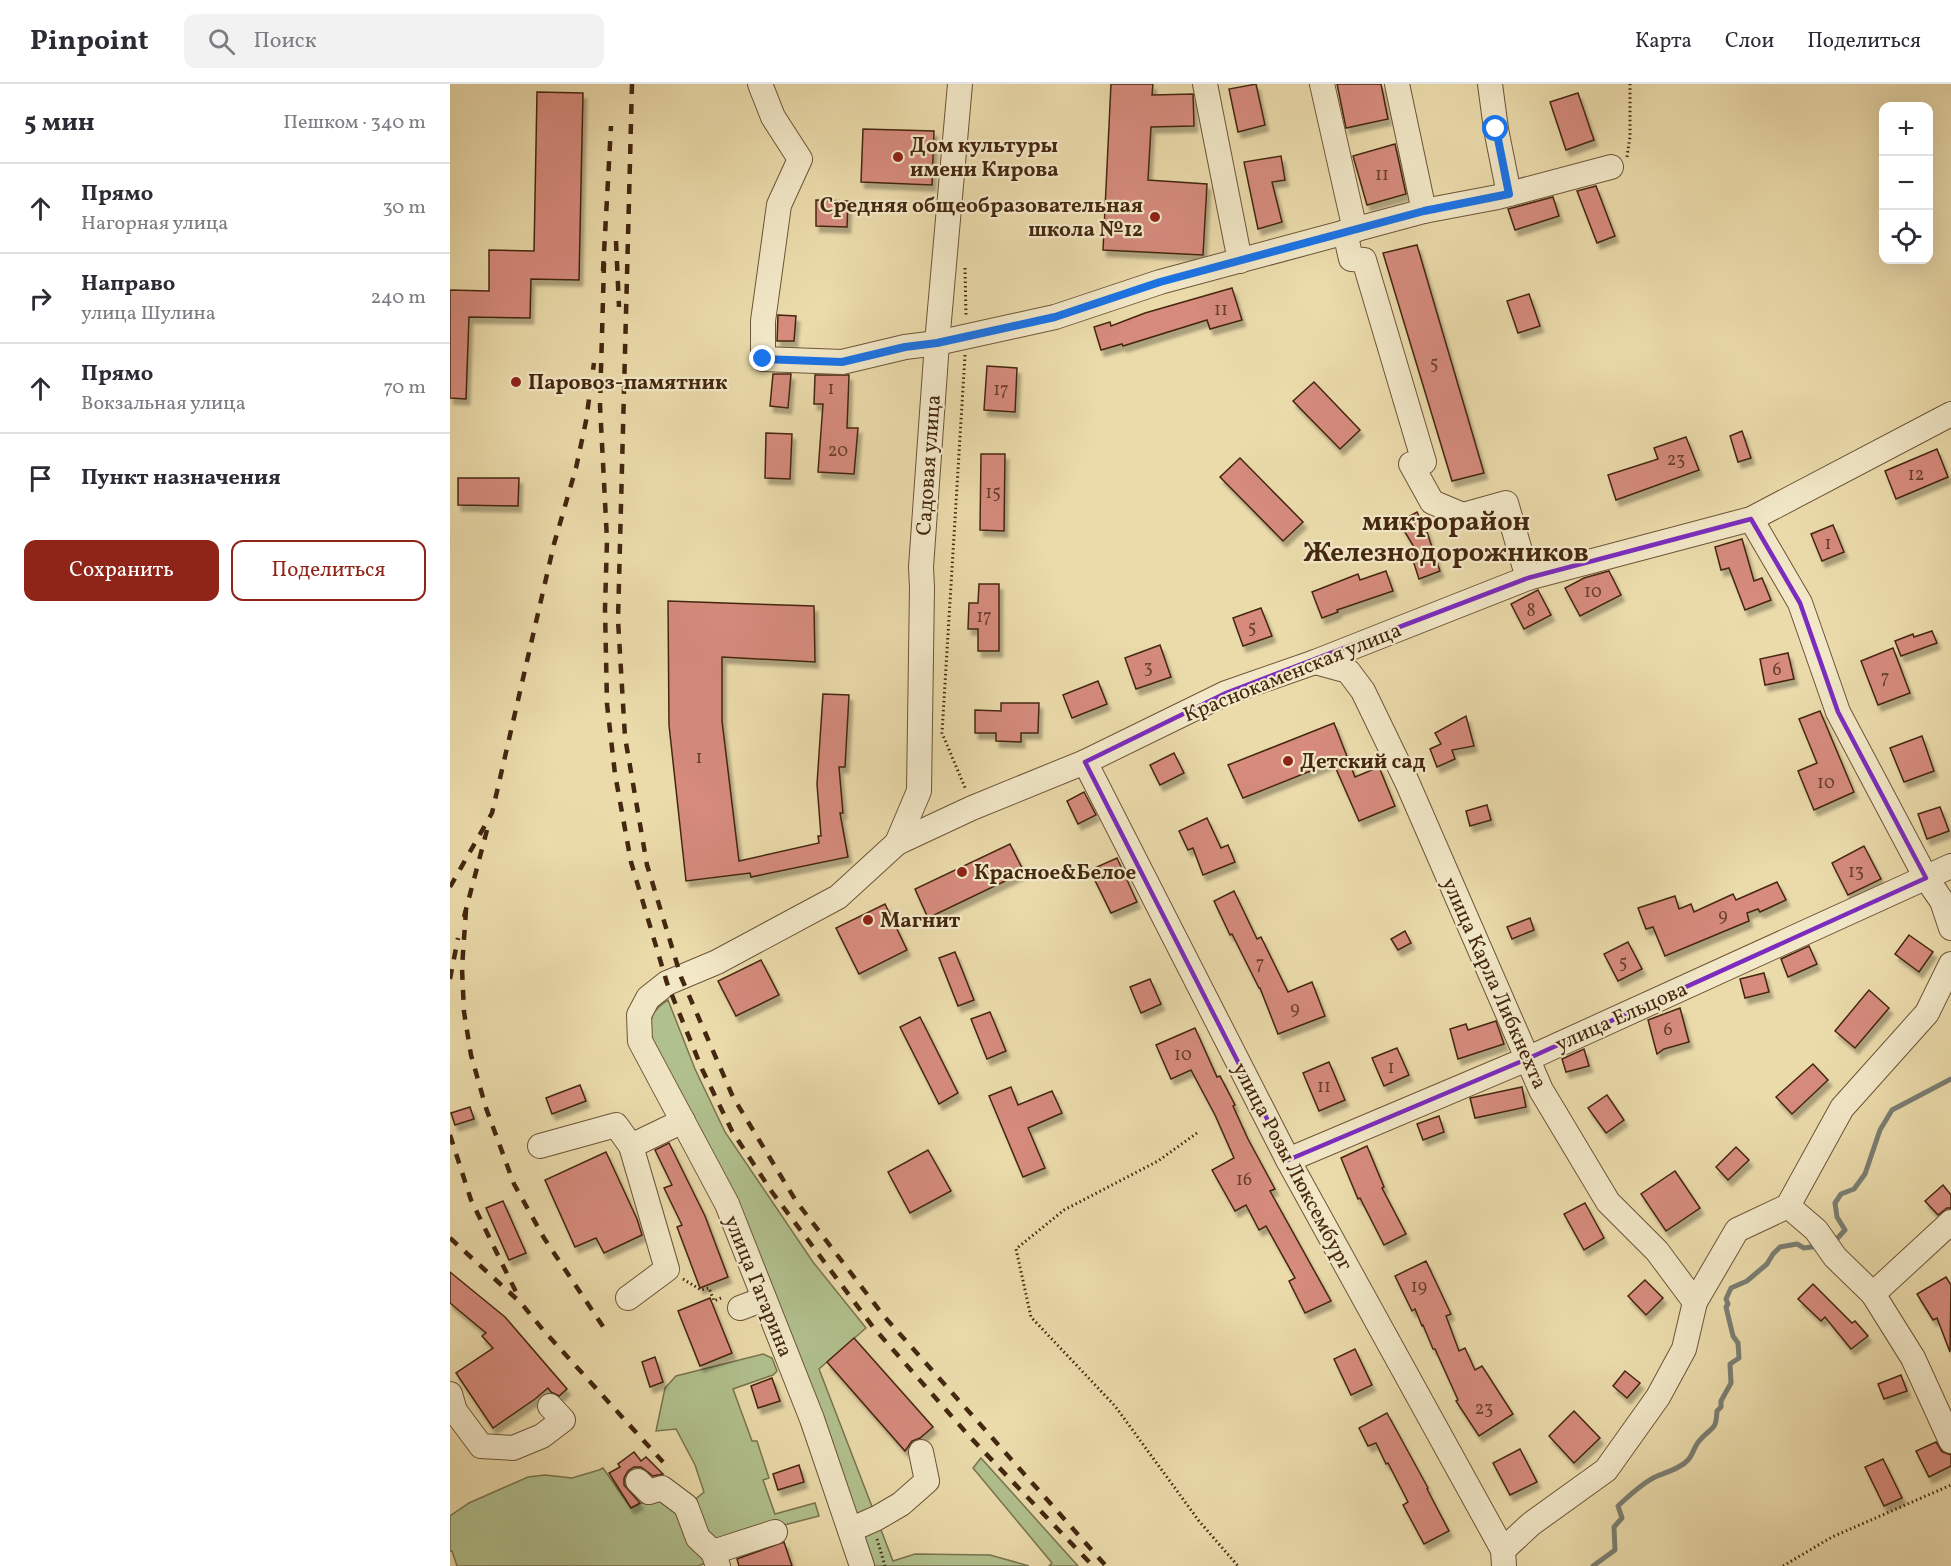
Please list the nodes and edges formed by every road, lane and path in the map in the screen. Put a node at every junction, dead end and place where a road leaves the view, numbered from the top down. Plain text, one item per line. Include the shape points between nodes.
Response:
1 (760, 84) edge
2 (960, 84) edge
3 (1205, 84) edge
4 (1322, 84) edge
5 (1397, 84) edge
6 (1490, 84) edge
7 (1630, 84) edge
8 (1611, 167) joint
9 (1509, 194) junction
10 (1424, 211) junction
11 (1350, 231) junction
12 (1240, 261) junction
13 (966, 266) dead end
14 (966, 336) junction
15 (937, 343) junction
16 (1951, 414) edge
17 (1751, 519) junction
18 (1528, 578) junction
19 (1315, 662) junction
20 (1085, 762) junction
21 (972, 808) junction
22 (897, 843) junction
23 (1951, 866) edge
24 (1926, 878) junction
25 (1951, 928) edge
26 (1951, 964) edge
27 (639, 1015) joint
28 (1527, 1059) junction
29 (683, 1121) junction
30 (1197, 1133) dead end
31 (540, 1146) dead end
32 (631, 1146) junction
33 (1288, 1161) junction
34 (1788, 1206) junction
35 (1951, 1222) edge
36 (667, 1269) junction
37 (1874, 1294) junction
38 (628, 1298) dead end
39 (764, 1299) junction
40 (1695, 1302) junction
41 (731, 1303) joint
42 (450, 1394) edge
43 (550, 1406) dead end
44 (1951, 1441) edge
45 (921, 1452) dead end
46 (638, 1481) dead end
47 (1951, 1485) edge
48 (850, 1530) junction
49 (775, 1532) dead end
50 (1504, 1558) edge
51 (716, 1559) edge
52 (862, 1566) edge
53 (1238, 1566) edge
54 (1783, 1566) edge

1 - 15 street via 773,117 801,159 779,205 762,321 763,359 842,362
2 - 15 street, Садовая улица
3 - 12 street
4 - 11 street
5 - 10 street
6 - 9 street
7 - 8 path via 1628,156
8 - 9 street
9 - 10 street
10 - 11 street
11 - 12 street
11 - 18 street via 1351,259 1364,260 1424,462 1411,464 1432,502 1463,515 1506,503
12 - 14 street via 1160,282 1055,317
13 - 14 path
14 - 15 street
14 - 21 path via 942,733
15 - 22 street, Садовая улица via 921,567 919,792
16 - 17 street, Краснокаменская улица
17 - 18 street, Краснокаменская улица
17 - 24 street via 1800,603 1838,712
18 - 19 street, Краснокаменская улица
19 - 20 street, Краснокаменская улица via 1226,693
19 - 28 street, улица Карла Либкнехта via 1348,671 1363,691 1407,782
20 - 21 street, Краснокаменская улица
20 - 33 street, улица Розы Люксембург
21 - 22 street, Краснокаменская улица
22 - 27 street, Краснокаменская улица via 838,897 717,962 667,983 648,998
23 - 24 street, улица Ельцова
24 - 25 street via 1942,901
24 - 28 street, улица Ельцова
26 - 34 street via 1927,1013 1842,1108
27 - 29 street, улица Гагарина via 640,1041
28 - 33 street, улица Ельцова
28 - 40 street, улица Карла Либкнехта via 1541,1090 1608,1202 1657,1251
29 - 32 street
29 - 39 street, улица Гагарина via 727,1204
30 - 53 path via 1158,1161 1064,1210 1016,1249 1031,1317 1115,1406
31 - 32 street via 616,1125
32 - 36 street
33 - 50 street, улица Розы Люксембург
34 - 37 street via 1816,1230 1835,1257
34 - 40 street via 1737,1230
35 - 37 street
36 - 38 street
36 - 41 path via 701,1290 709,1288 714,1301
37 - 44 street via 1913,1358
39 - 41 street
39 - 48 street, улица Гагарина via 812,1419
40 - 50 street via 1684,1348 1658,1397 1606,1470 1531,1524
42 - 43 street via 455,1411 481,1446 513,1448 542,1436 563,1420
45 - 48 street via 927,1480 901,1504
46 - 51 street via 650,1492 662,1488 686,1506 699,1538
47 - 54 path via 1832,1537
48 - 52 street, улица Гагарина
49 - 51 street

